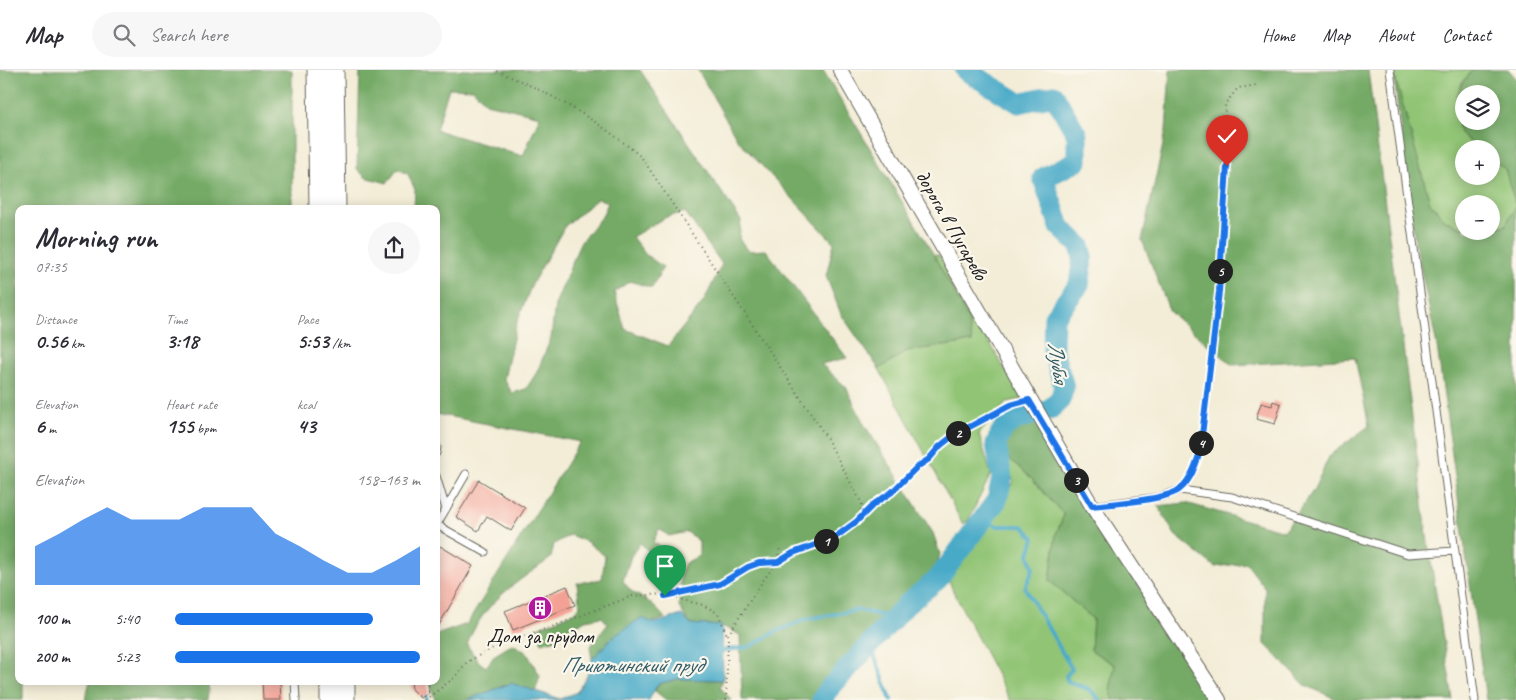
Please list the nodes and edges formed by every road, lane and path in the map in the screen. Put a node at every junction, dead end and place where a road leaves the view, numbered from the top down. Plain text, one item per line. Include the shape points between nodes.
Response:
1 (317, 70) edge
2 (334, 70) edge
3 (496, 70) edge
4 (840, 70) edge
5 (1390, 70) edge
6 (1258, 85) dead end
7 (320, 205) edge
8 (336, 205) edge
9 (1029, 400) junction
10 (466, 474) dead end
11 (1180, 490) junction
12 (440, 493) edge
13 (1092, 506) junction
14 (446, 509) junction
15 (860, 517) junction
16 (440, 519) edge
17 (440, 527) edge
18 (780, 547) dead end
19 (1455, 551) junction
20 (485, 552) dead end
21 (778, 562) junction
22 (665, 596) junction
23 (728, 638) junction
24 (295, 685) edge
25 (330, 685) edge
26 (346, 685) edge
27 (296, 700) edge
28 (330, 700) edge
29 (346, 700) edge
30 (425, 700) edge
31 (726, 700) edge
32 (1219, 700) edge
33 (1475, 700) edge

1 - 7 main road
2 - 8 main road
3 - 15 path via 532,86 578,113 642,158 825,436 860,497
4 - 9 street, дорога в Пугарево
5 - 19 lane
6 - 11 path via 1238,88 1225,104 1227,166 1219,292 1200,452 1193,472
9 - 13 street, дорога в Пугарево
9 - 15 path via 1011,405 954,435
10 - 14 lane
11 - 13 lane via 1160,497
11 - 19 lane via 1232,498 1408,554
12 - 14 lane
13 - 32 street, дорога в Пугарево
14 - 16 lane
15 - 21 path via 848,530 834,538
17 - 20 lane
18 - 21 path
19 - 33 lane
21 - 22 path via 759,563 720,584
21 - 23 path via 742,612
22 - 23 path via 702,605 718,613
22 - 30 path via 632,596 506,641 467,662 454,678
23 - 31 path
24 - 27 lane
25 - 28 main road
26 - 29 main road

